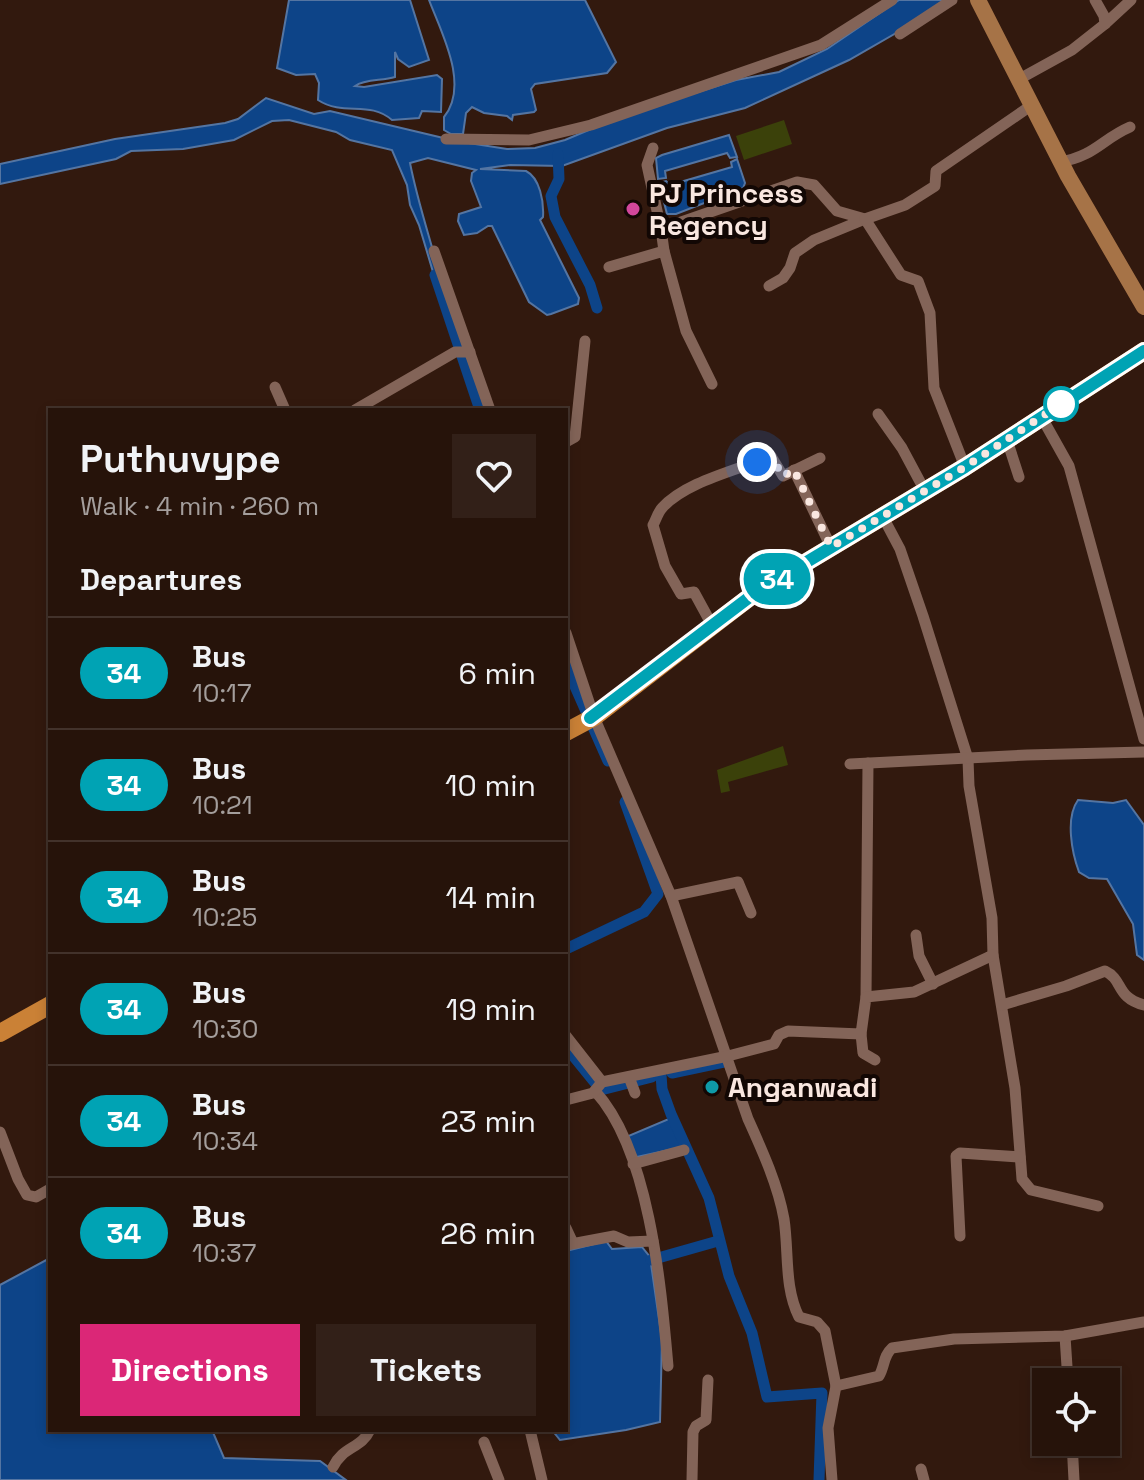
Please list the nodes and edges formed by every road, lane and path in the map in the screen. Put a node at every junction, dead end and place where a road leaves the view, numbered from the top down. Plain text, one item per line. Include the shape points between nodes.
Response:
1 (892, 0) edge
2 (952, 0) edge
3 (969, 0) edge
4 (978, 0) edge
5 (984, 0) edge
6 (1095, 0) edge
7 (1131, 0) edge
8 (1105, 24) junction
9 (900, 34) dead end
10 (1023, 77) junction
11 (1030, 101) junction
12 (1130, 127) dead end
13 (446, 139) dead end
14 (653, 148) dead end
15 (1060, 162) junction
16 (865, 219) junction
17 (661, 229) junction
18 (434, 251) dead end
19 (664, 251) junction
20 (609, 267) dead end
21 (769, 286) dead end
22 (1144, 307) edge
23 (585, 341) dead end
24 (1144, 351) edge
25 (470, 352) junction
26 (712, 384) dead end
27 (275, 387) dead end
28 (284, 408) edge
29 (358, 408) edge
30 (489, 408) edge
31 (878, 414) dead end
32 (1041, 416) junction
33 (1007, 440) junction
34 (568, 441) edge
35 (820, 458) dead end
36 (965, 467) junction
37 (794, 470) junction
38 (1019, 477) dead end
39 (925, 491) junction
40 (883, 517) junction
41 (831, 547) junction
42 (712, 625) junction
43 (568, 644) edge
44 (583, 723) edge
45 (1144, 739) edge
46 (1144, 752) edge
47 (968, 759) junction
48 (868, 763) junction
49 (850, 764) dead end
50 (671, 896) junction
51 (751, 913) dead end
52 (916, 935) dead end
53 (993, 955) junction
54 (933, 984) junction
55 (866, 997) junction
56 (1002, 1005) junction
57 (1144, 1005) edge
58 (48, 1006) edge
59 (0, 1033) edge
60 (861, 1034) junction
61 (568, 1039) edge
62 (728, 1056) junction
63 (875, 1060) dead end
64 (629, 1077) junction
65 (599, 1087) junction
66 (635, 1093) dead end
67 (568, 1099) edge
68 (0, 1132) edge
69 (684, 1150) dead end
70 (1020, 1157) junction
71 (633, 1164) junction
72 (48, 1190) edge
73 (1098, 1206) dead end
74 (960, 1236) dead end
75 (569, 1244) edge
76 (654, 1248) junction
77 (1144, 1322) edge
78 (1065, 1336) junction
79 (668, 1366) dead end
80 (1067, 1368) edge
81 (708, 1380) dead end
82 (836, 1386) junction
83 (369, 1432) edge
84 (530, 1432) edge
85 (484, 1442) dead end
86 (1073, 1456) edge
87 (333, 1467) dead end
88 (499, 1480) edge
89 (542, 1480) edge
90 (692, 1480) edge
91 (832, 1480) edge
92 (1074, 1480) edge

1 - 13 street via 821,45 591,125 529,140
2 - 9 street
3 - 11 street via 1022,103
4 - 11 main road
5 - 10 street
6 - 8 street
7 - 8 street
8 - 10 street
10 - 11 street via 1033,95
11 - 15 main road
11 - 16 street via 936,171 935,186 905,205
12 - 15 street via 1076,159
14 - 17 street via 647,165
15 - 22 main road
16 - 17 street via 837,211 814,185 797,182
16 - 21 street via 795,253 783,278
16 - 36 street via 901,275 918,281 930,313 934,388
17 - 19 street
18 - 25 street
19 - 20 street
19 - 26 street via 686,331
23 - 34 street via 575,437
24 - 32 main road
25 - 29 street via 455,352
25 - 30 street
27 - 28 street
31 - 39 street
32 - 33 main road
32 - 45 street via 1069,466
33 - 36 main road
33 - 38 street
35 - 37 street
36 - 39 main road
37 - 41 street
37 - 42 street via 783,476 771,456 708,478 662,508 653,525 665,566 681,594 694,592
39 - 40 main road
40 - 41 main road
40 - 47 street via 904,561
41 - 42 main road
42 - 44 main road
43 - 44 street
44 - 50 street
46 - 47 street
47 - 48 street
47 - 53 street
48 - 49 street
48 - 55 street
50 - 51 street via 738,882
50 - 62 street
52 - 54 street via 919,956
53 - 54 street
53 - 56 street
54 - 55 street via 914,992
55 - 60 street
56 - 57 street via 1105,971 1127,998
56 - 70 street
58 - 59 main road
60 - 62 street via 788,1031 774,1044
60 - 63 street via 863,1053
61 - 65 street
62 - 64 street
62 - 82 street via 784,1218 792,1303 799,1317 817,1322 825,1331
64 - 65 street
64 - 66 street
65 - 67 street
65 - 71 street
68 - 72 street via 27,1195
69 - 71 street
70 - 73 street via 1027,1188
70 - 74 street via 956,1156
71 - 76 street
75 - 76 street via 614,1236
76 - 79 street
77 - 78 street
78 - 80 street
78 - 82 street via 954,1339 892,1348 879,1376
81 - 90 street via 706,1420 693,1432
82 - 91 street via 828,1428
83 - 87 street via 364,1441 339,1455
84 - 89 street
85 - 88 street
86 - 92 street

